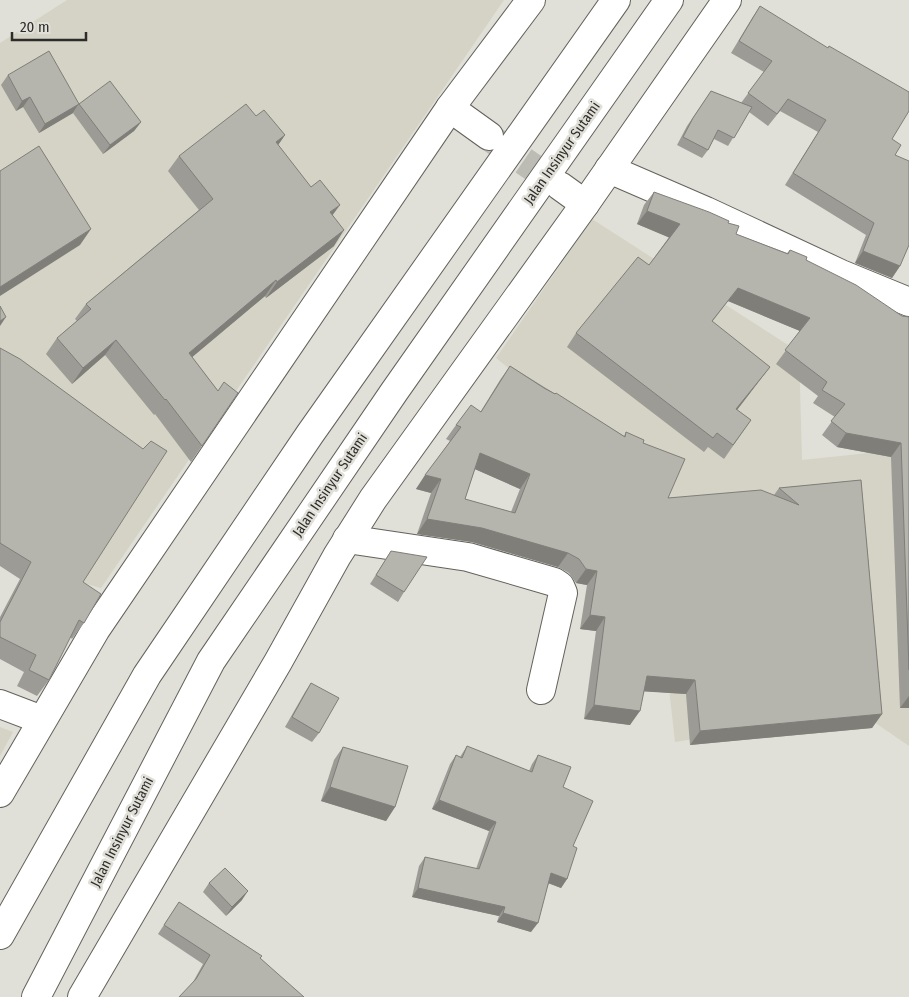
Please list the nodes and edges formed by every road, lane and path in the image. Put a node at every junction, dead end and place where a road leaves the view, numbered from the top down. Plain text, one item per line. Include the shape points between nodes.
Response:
1 (531, 0) edge
2 (616, 0) edge
3 (669, 0) edge
4 (727, 0) edge
5 (450, 108) junction
6 (489, 136) tunnel mouth
7 (610, 170) junction
8 (560, 186) tunnel mouth
9 (585, 204) junction
10 (909, 302) edge
11 (347, 539) junction
12 (541, 690) dead end
13 (0, 704) edge
14 (42, 720) junction
15 (0, 793) edge
16 (0, 935) edge
17 (36, 997) edge
18 (82, 997) edge

1 - 5 main road
2 - 16 main road via 316,426 148,675
3 - 17 main road, Jalan Insinyur Sutami via 394,392 211,661
4 - 7 main road
5 - 6 main road
5 - 14 main road via 96,629
7 - 9 main road
7 - 10 main road
8 - 9 main road
9 - 11 main road
11 - 12 main road via 468,557 560,586 562,593
11 - 18 main road
13 - 14 main road
14 - 15 main road

